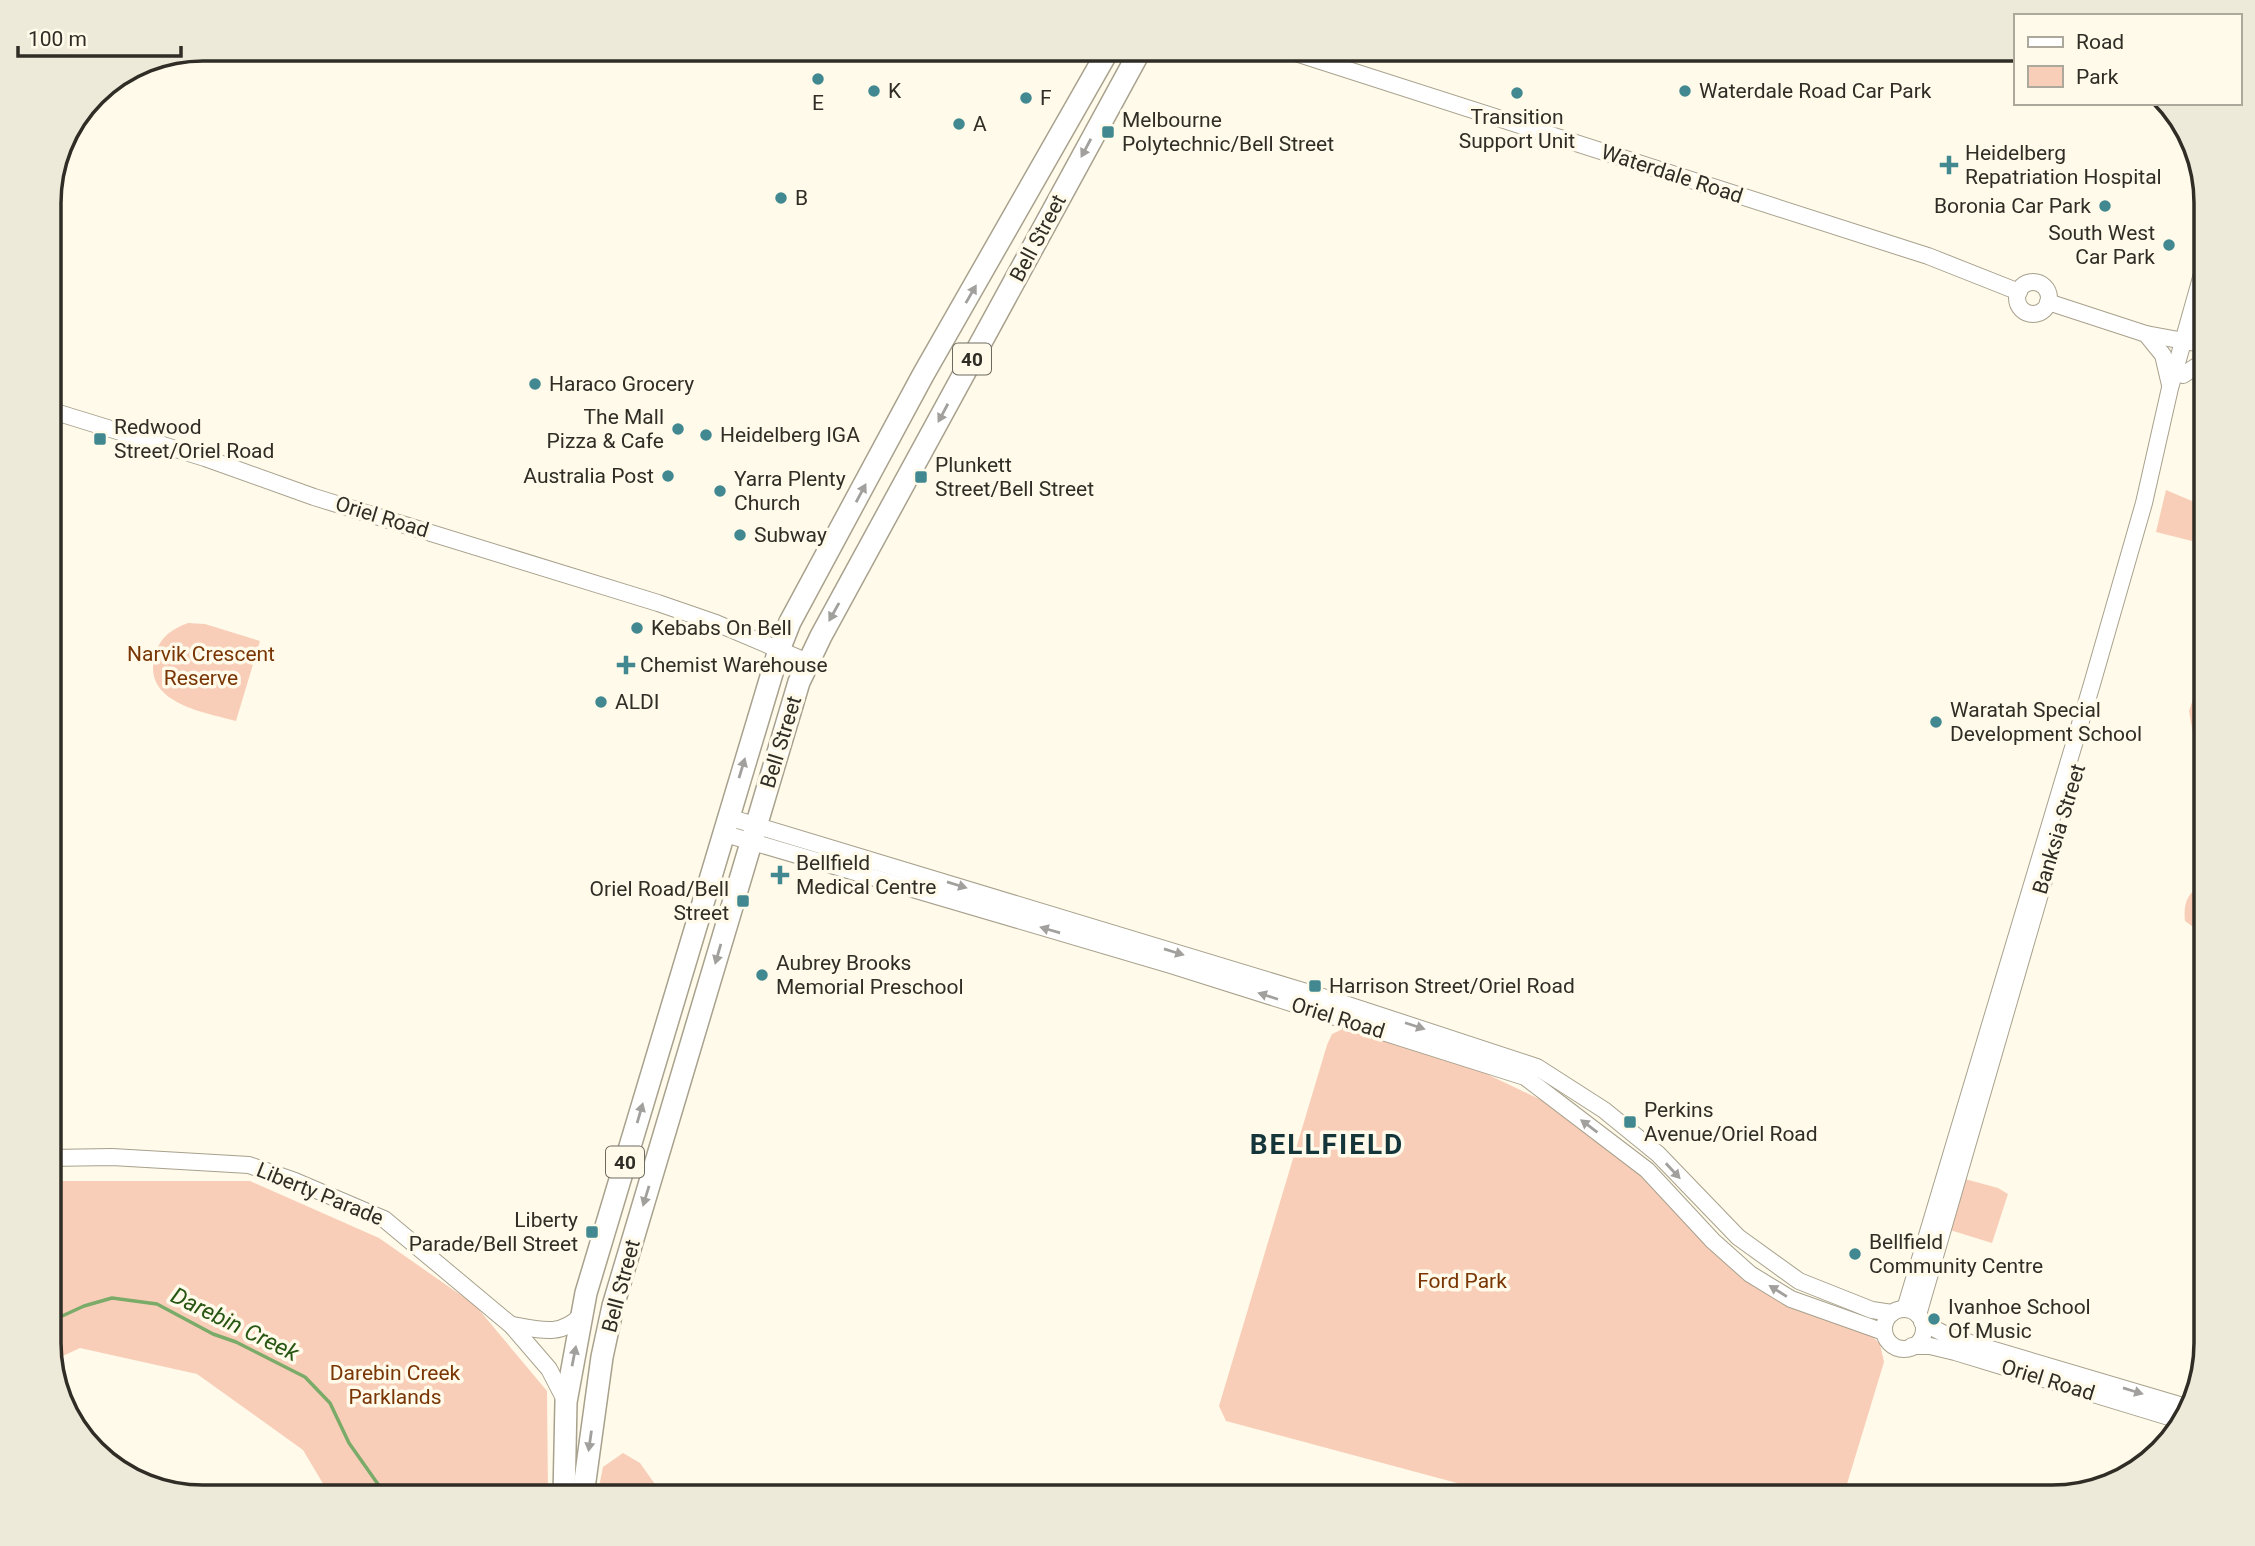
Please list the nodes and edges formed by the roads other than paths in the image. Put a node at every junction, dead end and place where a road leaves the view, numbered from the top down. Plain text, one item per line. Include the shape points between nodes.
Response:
1 (1134, 61) edge
2 (1322, 61) edge
3 (1100, 62) edge
4 (2018, 292) junction
5 (2048, 302) junction
6 (2194, 302) edge
7 (2146, 334) junction
8 (2183, 340) junction
9 (2194, 342) edge
10 (2194, 367) edge
11 (2183, 375) junction
12 (2171, 387) junction
13 (62, 414) edge
14 (781, 645) junction
15 (810, 657) junction
16 (725, 825) junction
17 (753, 833) junction
18 (62, 1158) edge
19 (1942, 1204) junction
20 (605, 1230) junction
21 (632, 1241) junction
22 (581, 1315) junction
23 (1909, 1315) junction
24 (511, 1325) junction
25 (1884, 1332) junction
26 (1912, 1346) junction
27 (566, 1402) junction
28 (2179, 1405) edge
29 (2172, 1418) edge
30 (564, 1485) edge
31 (584, 1485) edge

1 -> 15 highway, Bell Street / 40
2 - 4 street, Waterdale Road via 1915,252
14 -> 3 highway, Bell Street / 40 via 923,376
4 - 5 street via 2036,282 2045,288
4 - 5 street via 2018,302 2028,313 2042,311
5 - 7 street
6 - 8 street, Banksia Street
7 - 8 street
7 - 12 street via 2163,355
8 - 9 street
8 - 11 street, Banksia Street
8 - 12 street, Banksia Street
10 - 11 street
11 - 19 street, Banksia Street via 2102,687
12 - 19 street, Banksia Street via 2144,503
13 - 14 street, Oriel Road
14 - 15 street, Oriel Road
16 -> 14 highway, Bell Street / 40
15 - 17 highway, Bell Street / 40
16 - 17 street, Oriel Road
20 -> 16 highway, Bell Street / 40
17 -> 21 highway, Bell Street / 40
17 -> 23 street, Oriel Road via 1336,1000 1537,1068 1604,1110 1658,1154 1738,1237 1799,1282 1872,1310
25 -> 17 street, Oriel Road via 1791,1299 1751,1273 1713,1241 1647,1170 1525,1077
18 - 24 street, Liberty Parade via 122,1157 260,1167 384,1219
19 - 23 street, Banksia Street
20 - 21 highway
20 - 22 highway, Bell Street / 40
21 -> 31 highway, Bell Street / 40 via 602,1357
22 - 24 street via 561,1330
27 -> 22 highway, Bell Street / 40
23 - 25 street via 1884,1325
23 - 26 street via 1922,1336
23 -> 28 street, Oriel Road via 1950,1337
24 - 27 street, Liberty Parade via 550,1368
25 - 26 street via 1898,1348
26 - 29 street, Oriel Road via 1955,1352
27 - 30 highway, Bell Street / 40

